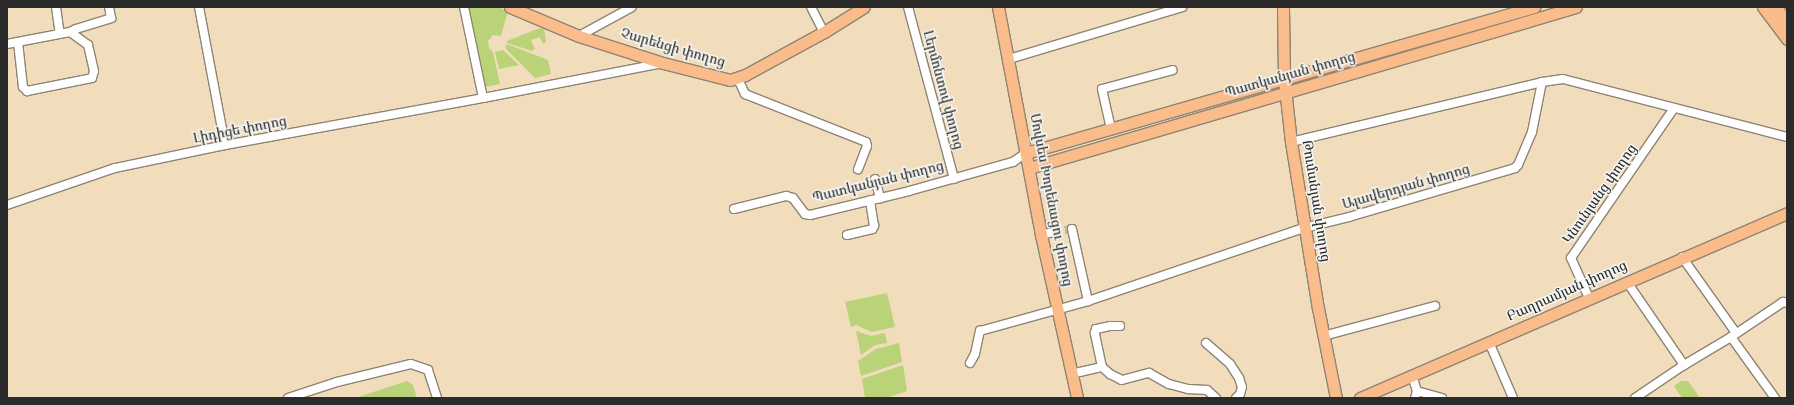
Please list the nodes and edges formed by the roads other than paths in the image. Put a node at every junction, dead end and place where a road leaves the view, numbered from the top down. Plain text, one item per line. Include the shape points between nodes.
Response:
1 (56, 7) edge
2 (109, 7) edge
3 (199, 7) edge
4 (464, 7) edge
5 (510, 7) edge
6 (632, 7) edge
7 (811, 7) edge
8 (864, 7) edge
9 (908, 7) edge
10 (998, 7) edge
11 (1147, 7) edge
12 (1182, 7) edge
13 (1283, 7) edge
14 (1534, 7) edge
15 (1576, 7) edge
16 (1763, 7) edge
17 (1776, 7) edge
18 (526, 11) edge
19 (1148, 16) junction
20 (1787, 22) edge
21 (70, 32) junction
22 (824, 32) junction
23 (60, 34) junction
24 (579, 36) junction
25 (1787, 40) edge
26 (18, 42) junction
27 (7, 44) edge
28 (1009, 59) junction
29 (663, 63) junction
30 (1173, 70) dead end
31 (738, 78) junction
32 (1284, 79) junction
33 (1542, 82) junction
34 (1285, 92) junction
35 (483, 98) junction
36 (1674, 108) junction
37 (1112, 129) junction
38 (1787, 137) edge
39 (1291, 142) junction
40 (225, 145) junction
41 (1026, 153) junction
42 (1013, 162) junction
43 (1029, 168) junction
44 (858, 169) dead end
45 (875, 179) dead end
46 (954, 179) junction
47 (880, 198) junction
48 (870, 200) junction
49 (7, 205) edge
50 (734, 209) dead end
51 (1787, 212) edge
52 (1304, 228) junction
53 (1072, 229) dead end
54 (1053, 232) tunnel mouth
55 (847, 235) dead end
56 (1041, 235) junction
57 (1682, 257) junction
58 (1627, 282) junction
59 (1589, 298) junction
60 (1088, 301) junction
61 (1787, 303) edge
62 (1435, 306) dead end
63 (1057, 310) junction
64 (1120, 326) dead end
65 (1734, 335) junction
66 (1323, 336) junction
67 (1489, 342) junction
68 (1206, 343) dead end
69 (970, 363) dead end
70 (1684, 365) junction
71 (1102, 367) junction
72 (1071, 374) junction
73 (1412, 375) junction
74 (1416, 394) edge
75 (288, 398) edge
76 (436, 398) edge
77 (1077, 398) edge
78 (1216, 398) edge
79 (1236, 398) edge
80 (1336, 398) edge
81 (1360, 398) edge
82 (1442, 398) edge
83 (1513, 398) edge
84 (1635, 398) edge
85 (1775, 398) edge

1 - 23 street
2 - 21 street via 111,18
3 - 40 street
4 - 35 street
5 - 18 main road, Չարենցի փողոց
6 - 24 street
7 - 22 street
8 - 22 main road, Չարենցի փողոց
9 - 46 street, Լերմոնտով փողոց
10 - 28 main road, Մովսես Խորենացու փողոց
11 - 19 street
12 - 19 street
13 - 32 main road, Թումանյան փողոց
14 - 32 main road, Պատկանյան փողոց
15 - 34 main road, Պատկանյան փողոց
16 - 25 main road
17 - 20 main road
18 - 24 main road, Չարենցի փողոց
19 - 28 street
21 - 23 street
21 - 26 street via 88,45 94,71 92,78 27,90 23,87
22 - 31 main road, Չարենցի փողոց
23 - 26 street
24 - 29 main road, Չարենցի փողոց
26 - 27 street
28 - 41 main road, Մովսես Խորենացու փողոց
29 - 31 main road, Չարենցի փողոց via 730,80
29 - 35 street, Լիդիցե փողոց
30 - 37 street via 1102,90
31 - 44 street via 745,94 866,142 867,146
32 - 34 main road, Թումանյան փողոց
32 - 37 main road, Պատկանյան փողոց
33 - 36 street via 1564,79
33 - 39 street
33 - 52 street, Ալավերդյան փողոց via 1532,132 1515,168
34 - 39 main road, Թումանյան փողոց
34 - 43 main road, Պատկանյան փողոց
35 - 40 street, Լիդիցե փողոց
36 - 38 street
36 - 59 street, Կնունյանց փողոց via 1571,258
37 - 41 main road, Պատկանյան փողոց
39 - 52 main road, Թումանյան փողոց
40 - 49 street, Լիդիցե փողոց via 115,168
41 - 42 street, Պատկանյան փողոց
41 - 43 main road, Մովսես Խորենացու փողոց
42 - 43 street
42 - 46 street, Պատկանյան փողոց
43 - 56 main road, Մովսես Խորենացու փողոց
45 - 47 street
46 - 47 street, Պատկանյան փողոց
47 - 48 street, Պատկանյան փողոց
48 - 50 street, Պատկանյան փողոց via 810,215 805,214 794,198 786,196
48 - 55 street via 874,226 872,229
51 - 57 main road, Բաղրամյան փողոց
52 - 60 street, Ալավերդյան փողոց
52 - 66 main road, Թումանյան փողոց
53 - 60 street
54 - 56 street
56 - 63 main road, Մովսես Խորենացու փողոց
57 - 58 main road, Բաղրամյան փողոց
57 - 65 street
58 - 59 main road, Բաղրամյան փողոց
58 - 70 street
59 - 67 main road, Բաղրամյան փողոց
60 - 63 street, Ալավերդյան փողոց
61 - 65 street via 1783,302
62 - 66 street
63 - 69 street, Ալավերդյան փողոց via 980,331 975,354
63 - 72 main road, Մովսես Խորենացու փողոց
64 - 71 street via 1096,329
65 - 70 street
65 - 85 street
66 - 80 main road, Թումանյան փողոց
67 - 73 main road, Բաղրամյան փողոց
67 - 83 street
68 - 79 street via 1230,364 1239,378 1242,387
70 - 84 street
71 - 72 street
71 - 78 street via 1122,380 1149,373 1168,384 1207,390
72 - 77 main road, Մովսես Խորենացու փողոց
73 - 74 street
73 - 81 main road, Բաղրամյան փողոց
74 - 82 street
75 - 76 street via 337,382 411,364 428,370

